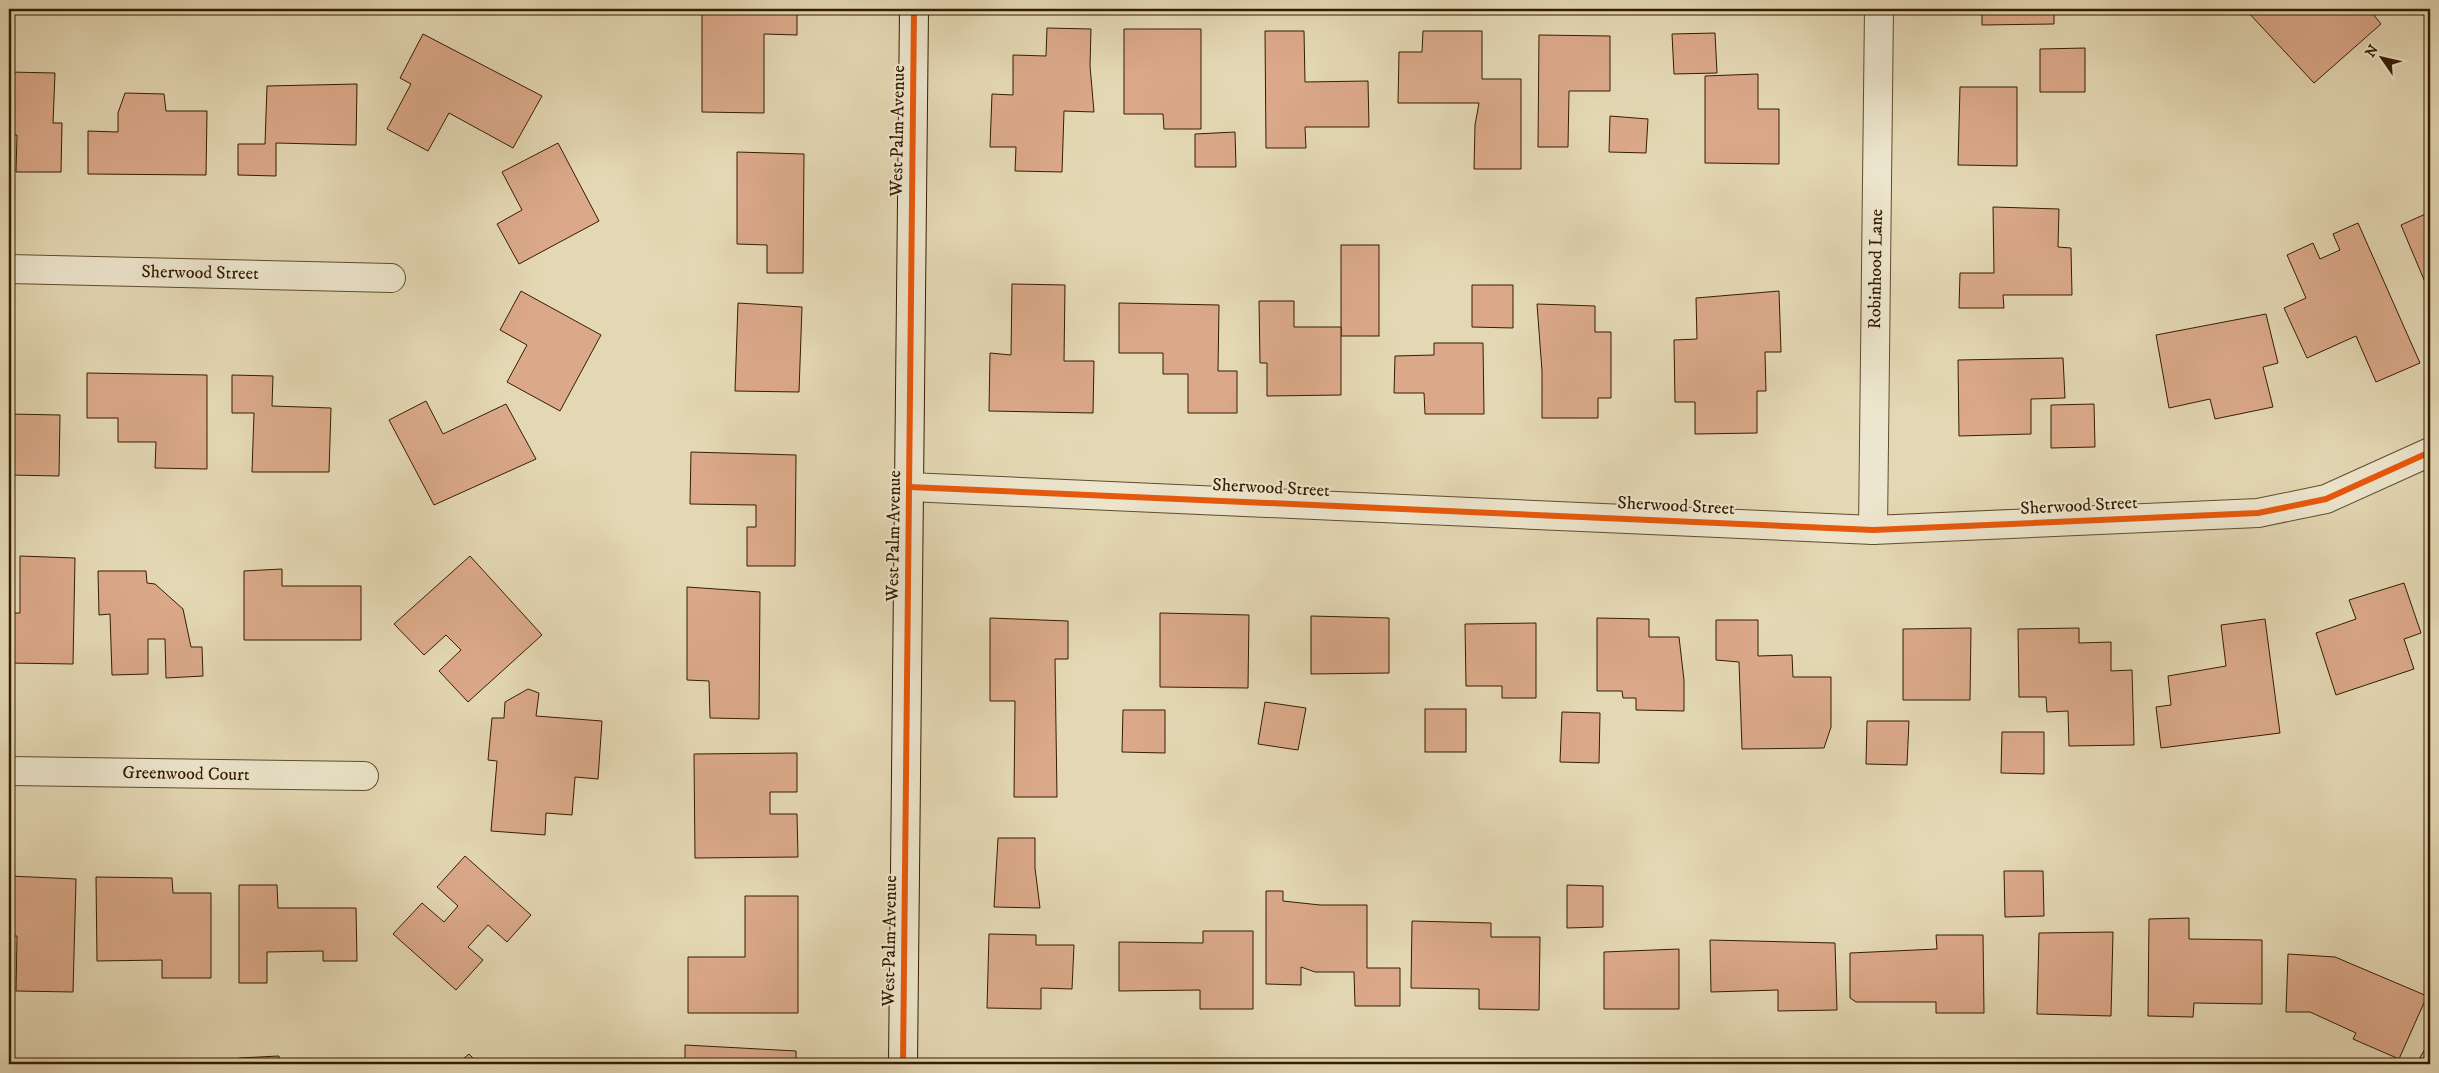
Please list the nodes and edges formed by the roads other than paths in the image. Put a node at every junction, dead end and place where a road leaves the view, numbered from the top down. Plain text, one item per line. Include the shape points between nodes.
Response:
1 (914, 9) edge
2 (1879, 9) edge
3 (9, 269) edge
4 (391, 278) dead end
5 (2430, 452) edge
6 (909, 487) junction
7 (1873, 530) junction
8 (9, 771) edge
9 (364, 776) dead end
10 (903, 1064) edge

1 - 6 street, West Palm Avenue
2 - 7 street, Robinhood Lane
3 - 4 street, Sherwood Street
5 - 7 street, Sherwood Street via 2326,500 2258,513
6 - 7 street, Sherwood Street
6 - 10 street, West Palm Avenue
8 - 9 street, Greenwood Court

